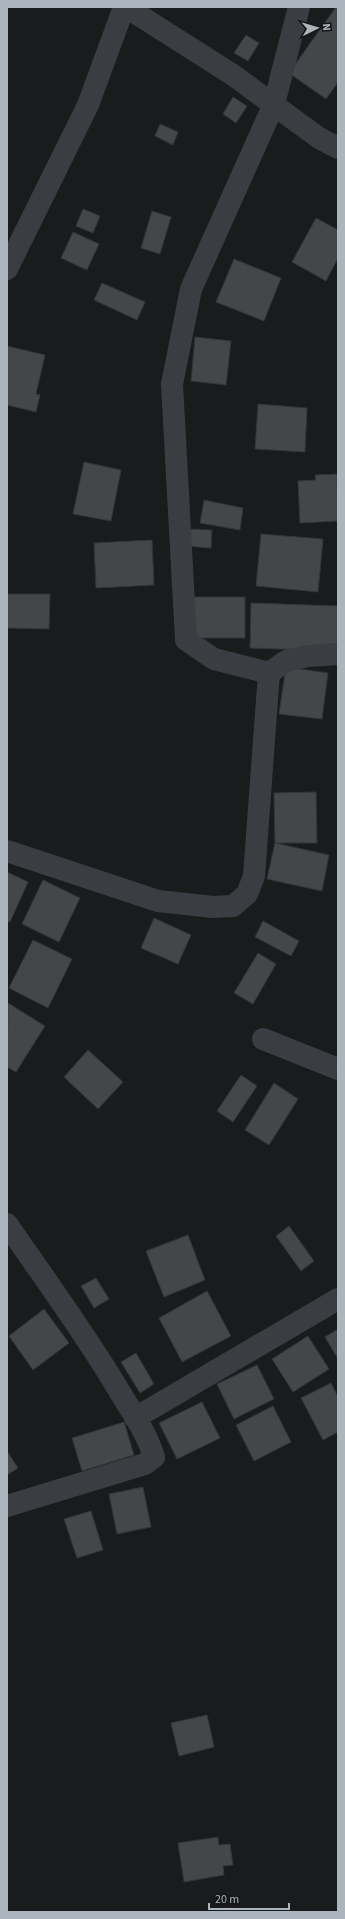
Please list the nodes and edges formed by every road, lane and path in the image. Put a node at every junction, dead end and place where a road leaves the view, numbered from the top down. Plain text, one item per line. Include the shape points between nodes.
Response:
1 (125, 7) edge
2 (299, 7) edge
3 (274, 104) junction
4 (338, 148) edge
5 (7, 269) edge
6 (338, 654) edge
7 (269, 673) junction
8 (7, 852) edge
9 (263, 1039) dead end
10 (338, 1069) edge
11 (7, 1224) edge
12 (338, 1300) edge
13 (135, 1418) junction
14 (7, 1506) edge

1 - 3 street
1 - 5 street via 88,105
2 - 3 street
3 - 4 street via 319,138
3 - 7 street via 191,289 172,384 186,640 214,659
6 - 7 street via 308,656 286,661
7 - 8 street via 254,876 247,894 233,906 213,907 158,901
9 - 10 street
11 - 13 street via 86,1336
12 - 13 street
13 - 14 street via 154,1457 145,1464

